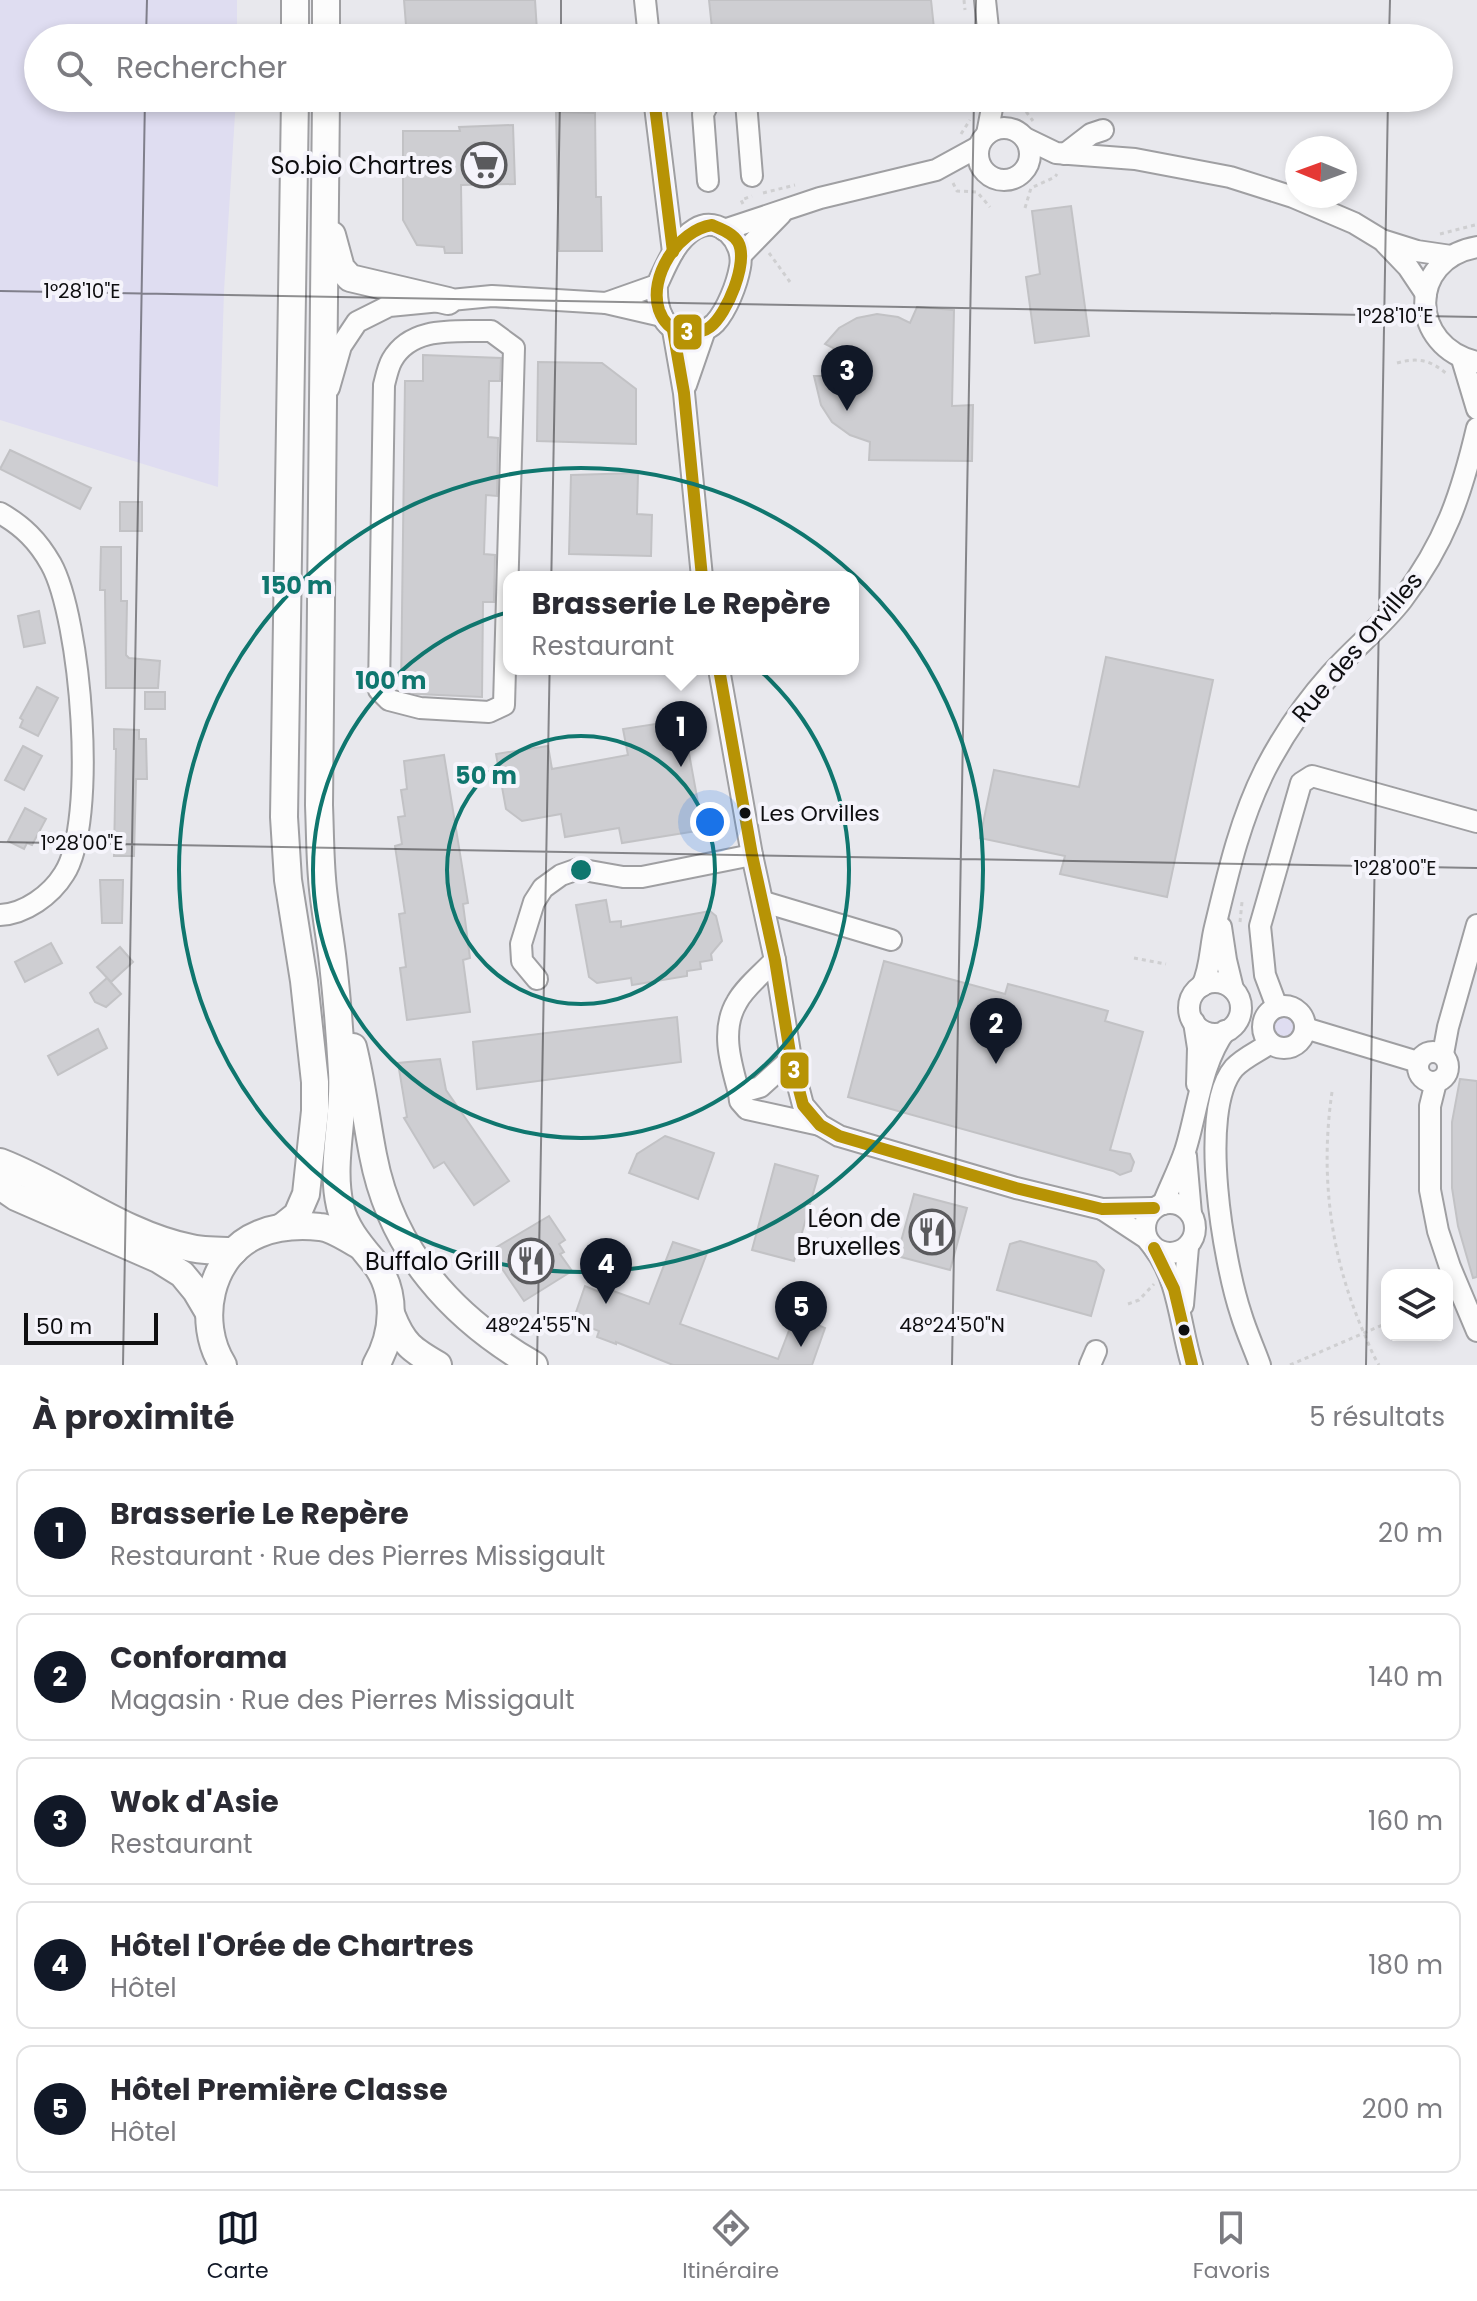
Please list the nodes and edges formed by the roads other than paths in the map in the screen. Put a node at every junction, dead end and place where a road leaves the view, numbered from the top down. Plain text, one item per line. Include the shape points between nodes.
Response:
1 (295, 0) edge
2 (326, 0) edge
3 (645, 0) edge
4 (985, 0) edge
5 (295, 24) edge
6 (326, 24) edge
7 (648, 24) edge
8 (988, 24) edge
9 (295, 112) edge
10 (326, 112) edge
11 (655, 112) edge
12 (704, 112) edge
13 (747, 112) edge
14 (996, 112) edge
15 (1011, 112) edge
16 (1103, 130) dead end
17 (1026, 131) junction
18 (982, 140) junction
19 (1059, 158) junction
20 (936, 170) junction
21 (1024, 171) junction
22 (985, 172) junction
23 (752, 176) dead end
24 (708, 181) dead end
25 (666, 192) junction
26 (325, 205) junction
27 (784, 211) junction
28 (697, 228) junction
29 (724, 230) junction
30 (1382, 240) junction
31 (1477, 247) edge
32 (673, 252) junction
33 (742, 254) junction
34 (1451, 256) junction
35 (657, 285) junction
36 (1426, 294) junction
37 (492, 296) junction
38 (448, 301) junction
39 (606, 303) junction
40 (668, 323) junction
41 (705, 330) junction
42 (491, 331) junction
43 (1470, 360) edge
44 (684, 393) junction
45 (1477, 409) edge
46 (322, 411) junction
47 (1477, 428) edge
48 (0, 513) edge
49 (508, 571) edge
50 (701, 571) edge
51 (505, 675) edge
52 (720, 675) edge
53 (1477, 822) edge
54 (752, 855) junction
55 (764, 902) junction
56 (1220, 911) junction
57 (0, 915) edge
58 (1477, 925) edge
59 (891, 940) dead end
60 (775, 960) junction
61 (333, 962) junction
62 (537, 979) dead end
63 (1202, 986) junction
64 (1233, 989) junction
65 (1270, 1013) junction
66 (1194, 1022) junction
67 (1232, 1024) junction
68 (1305, 1028) junction
69 (1269, 1044) junction
70 (1443, 1054) junction
71 (791, 1059) junction
72 (1418, 1062) junction
73 (1436, 1082) junction
74 (739, 1093) junction
75 (1198, 1096) junction
76 (820, 1125) junction
77 (1186, 1148) junction
78 (0, 1162) edge
79 (0, 1186) edge
80 (1159, 1206) junction
81 (1102, 1209) junction
82 (1191, 1214) junction
83 (282, 1227) junction
84 (1150, 1243) junction
85 (359, 1245) junction
86 (1188, 1247) junction
87 (234, 1251) junction
88 (209, 1313) junction
89 (392, 1316) junction
90 (1182, 1321) junction
91 (1477, 1331) edge
92 (223, 1365) edge
93 (376, 1365) edge
94 (438, 1365) edge
95 (534, 1365) edge
96 (1192, 1365) edge
97 (1260, 1365) edge

1 - 5 main road
2 - 6 main road
3 - 7 street
4 - 8 street
9 - 83 main road via 284,817 315,1111 306,1194 297,1215
10 - 26 main road
11 - 25 street
12 - 24 street
13 - 23 street
14 - 18 street
15 - 17 street
16 - 19 street
17 - 18 street via 1004,127
17 - 19 street
17 - 21 street via 1030,158
18 - 20 street
18 - 22 street via 978,161
19 - 21 street
19 - 30 street via 1135,159 1230,177 1293,197
20 - 22 street
20 - 27 street
21 - 22 street via 1006,180
25 - 28 street
25 - 32 street
26 - 38 main road via 341,268 350,278
26 - 46 main road
27 - 29 street
27 - 33 street
28 - 29 street via 712,225
28 - 32 street
29 - 33 street
30 - 34 street
30 - 36 street
31 - 34 street
32 - 35 street
33 - 41 street via 724,310
34 - 36 street via 1435,272
35 - 39 street
35 - 40 street via 658,309
36 - 43 street via 1425,310 1437,340
37 - 38 street
37 - 39 street
37 - 42 street
38 - 46 street via 389,306 357,322 341,346
39 - 40 street
40 - 41 street via 688,332
40 - 44 street
41 - 44 street
42 - 49 street via 514,348
42 - 51 street via 432,333 410,340 392,360 384,385 379,690 389,700 420,708 489,712 504,705
43 - 45 street
44 - 50 street
46 - 61 main road via 319,805
47 - 56 street, Rue des Orvilles via 1457,502 1427,562 1401,602 1299,714 1266,768 1239,833
48 - 57 street via 34,537 53,566 71,627 82,780 77,840 65,873 44,899
52 - 54 street
53 - 65 street via 1312,776 1301,783 1260,926
54 - 55 street
54 - 62 street via 642,877 578,869 561,875 534,902 521,944 522,961
55 - 59 street
55 - 60 street
56 - 63 street, Rue des Orvilles
56 - 64 street, Rue des Orvilles
58 - 70 street
60 - 71 street
60 - 74 street via 737,1000 730,1019 729,1058
61 - 85 main road via 343,1076 338,1189 346,1223
61 - 95 main road via 362,1083 373,1157 399,1235 452,1306
63 - 64 street via 1219,982
63 - 66 street via 1191,999
64 - 67 street via 1241,1005
65 - 67 street
65 - 68 street via 1284,1006 1297,1010
65 - 69 street via 1262,1033
66 - 67 street via 1209,1033
66 - 75 street
67 - 75 street via 1216,1045
68 - 69 street via 1295,1045 1282,1049
68 - 72 street
69 - 97 street via 1234,1068 1221,1094 1216,1125 1218,1211 1240,1311
70 - 72 street via 1429,1052
70 - 73 street via 1448,1073
71 - 74 street via 760,1087
71 - 76 street via 803,1105
72 - 73 street via 1421,1077
73 - 91 street via 1430,1106 1430,1190 1450,1267
74 - 76 street via 747,1109
75 - 77 street
76 - 81 street via 839,1136
77 - 80 street
77 - 82 street
78 - 87 main road via 157,1238 192,1249
79 - 88 main road via 158,1259 182,1274
80 - 81 street
80 - 82 street via 1182,1205
80 - 84 street via 1146,1219
81 - 84 street
82 - 86 street via 1196,1227
83 - 85 main road via 323,1227
83 - 87 main road via 257,1234
84 - 86 street via 1160,1252 1175,1254
84 - 90 street via 1164,1265
85 - 89 main road via 377,1265
86 - 90 street
87 - 88 main road via 218,1274
88 - 92 main road
89 - 93 main road via 387,1346
89 - 94 main road via 409,1347
90 - 96 street

